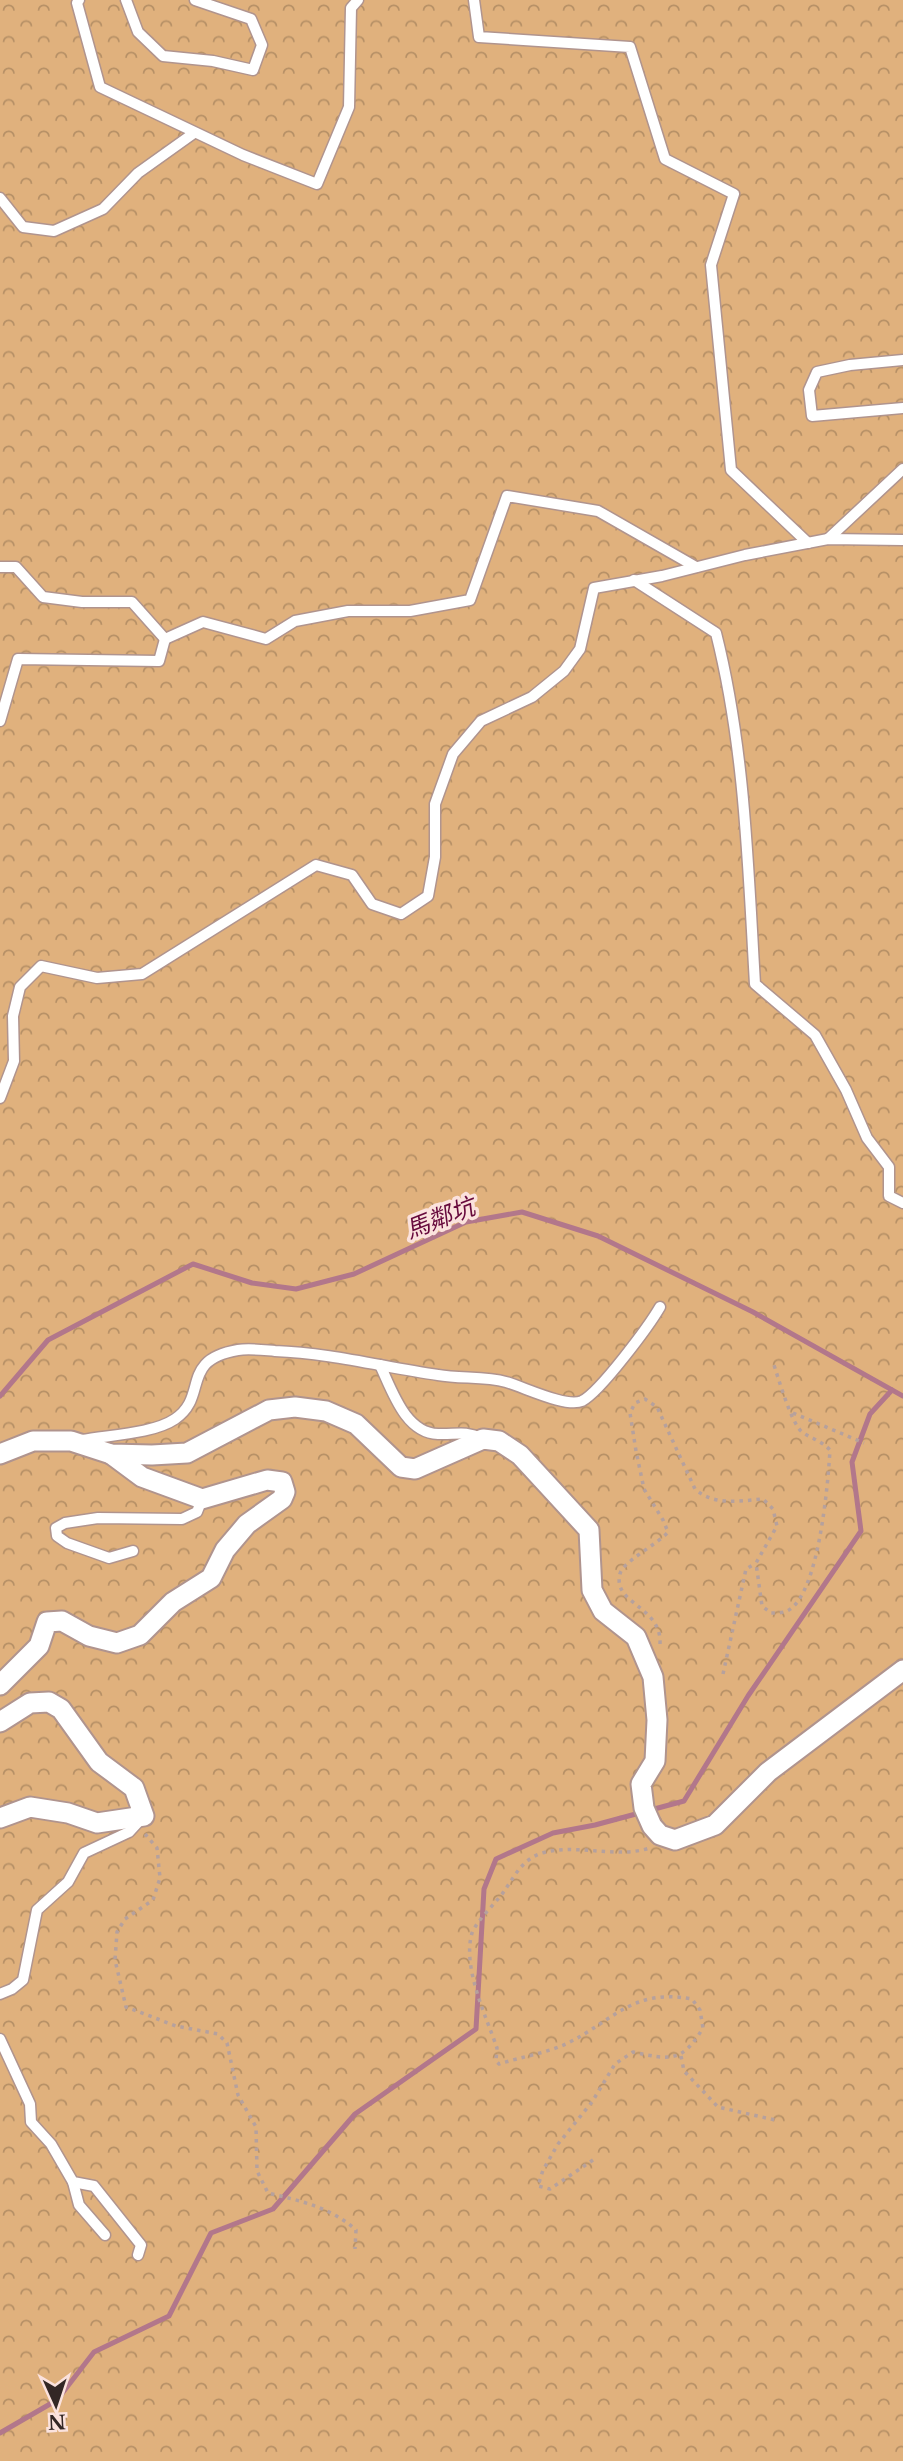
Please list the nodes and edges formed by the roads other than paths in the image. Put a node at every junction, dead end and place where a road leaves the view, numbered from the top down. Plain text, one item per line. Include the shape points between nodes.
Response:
1 (79, 0) edge
2 (126, 0) edge
3 (195, 0) edge
4 (358, 0) edge
5 (474, 0) edge
6 (194, 133) junction
7 (0, 198) edge
8 (903, 360) edge
9 (903, 408) edge
10 (903, 469) edge
11 (828, 539) junction
12 (903, 540) edge
13 (808, 543) junction
14 (0, 568) edge
15 (696, 568) junction
16 (634, 579) junction
17 (165, 639) junction
18 (0, 721) edge
19 (0, 1098) edge
20 (903, 1203) edge
21 (660, 1307) dead end
22 (380, 1365) junction
23 (483, 1439) junction
24 (71, 1441) junction
25 (0, 1454) edge
26 (111, 1454) junction
27 (202, 1499) junction
28 (133, 1551) dead end
29 (903, 1670) edge
30 (0, 1685) edge
31 (0, 1722) edge
32 (144, 1816) junction
33 (0, 1818) edge
34 (0, 1994) edge
35 (0, 2039) edge
36 (73, 2182) junction
37 (105, 2235) dead end
38 (138, 2255) dead end

1 - 6 lane via 100,87
2 - 3 lane via 138,32 163,56 253,70 262,45 251,19
4 - 6 lane via 351,8 349,107 317,184
5 - 13 lane via 479,37 630,47 665,159 734,194 711,265 731,470
6 - 7 lane via 138,173 103,209 54,231 23,228
8 - 9 lane via 817,372 809,390 812,416
10 - 11 lane
11 - 12 lane
11 - 13 lane
13 - 15 lane
14 - 17 lane via 16,567 43,597 132,602
15 - 16 lane
15 - 17 lane via 598,511 507,496 470,600 410,611 348,611 295,621 265,639 202,622
16 - 19 lane via 594,588 580,649 564,671 532,696 481,721 453,754 435,804 435,857 428,896 401,914 372,904 352,875 316,865 142,974 97,978 41,966 20,987 13,1016 14,1061
16 - 20 lane via 716,633 744,798 755,984 815,1035 867,1138 890,1167 889,1196
17 - 18 lane via 159,661 18,659
21 - 22 lane via 581,1402 503,1381
22 - 23 lane via 399,1404 419,1430 468,1432
22 - 24 lane via 308,1352 242,1349 218,1354 203,1365 188,1405 174,1419 152,1428
23 - 26 street via 415,1469 401,1467 356,1424 326,1411 295,1407 269,1410 187,1453
23 - 29 street via 499,1441 520,1455 590,1530 592,1590 603,1611 636,1637 653,1677 655,1761 641,1784 648,1817 660,1835 675,1840 715,1825 768,1772
24 - 25 street via 33,1441
24 - 26 street
26 - 27 street via 142,1477
27 - 28 lane via 197,1512 182,1519 98,1518 56,1528 57,1536 67,1543 110,1558
27 - 30 street via 267,1480 282,1482 285,1492 247,1524 225,1550 211,1578 173,1602 140,1635 117,1643 89,1636 62,1621 47,1622 39,1647
31 - 32 street via 30,1703 49,1702 61,1709 100,1762 134,1788
32 - 33 street via 97,1823 30,1807
32 - 34 lane via 128,1832 83,1853 68,1882 37,1910 23,1980
35 - 36 lane via 30,2104 31,2122 51,2144
36 - 37 lane via 79,2205
36 - 38 lane via 94,2186 141,2245

